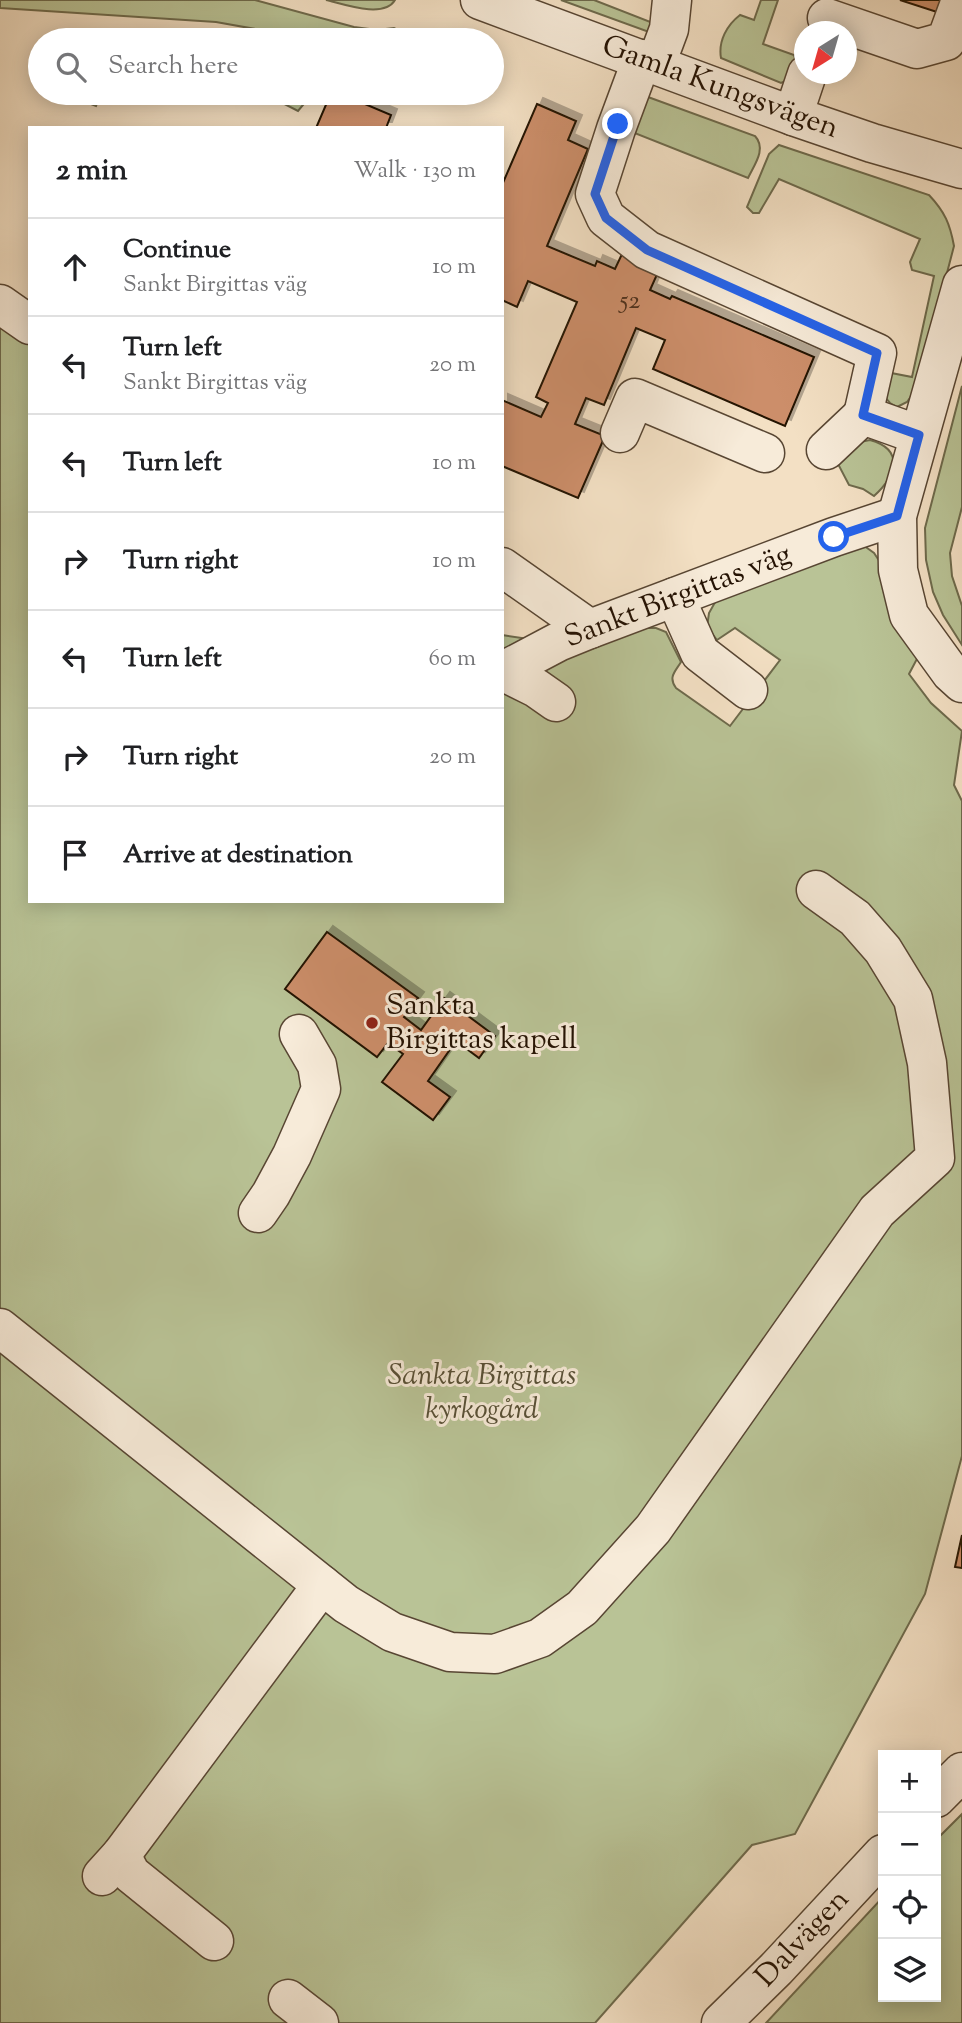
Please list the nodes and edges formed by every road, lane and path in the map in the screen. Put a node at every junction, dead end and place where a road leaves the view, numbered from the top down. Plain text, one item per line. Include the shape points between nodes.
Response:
1 (480, 0) edge
2 (672, 0) edge
3 (961, 0) edge
4 (520, 7) edge
5 (825, 17) edge
6 (649, 61) junction
7 (804, 84) edge
8 (793, 116) junction
9 (962, 169) edge
10 (962, 285) edge
11 (0, 304) edge
12 (28, 324) edge
13 (863, 415) junction
14 (620, 433) dead end
15 (919, 435) junction
16 (826, 450) dead end
17 (765, 453) dead end
18 (897, 516) junction
19 (504, 568) edge
20 (675, 597) junction
21 (590, 629) junction
22 (504, 670) edge
23 (504, 672) edge
24 (962, 682) edge
25 (748, 690) dead end
26 (556, 702) dead end
27 (816, 890) dead end
28 (299, 1034) dead end
29 (258, 1213) dead end
30 (0, 1328) edge
31 (322, 1585) junction
32 (962, 1772) edge
33 (941, 1793) edge
34 (878, 1859) edge
35 (214, 1941) dead end
36 (288, 1999) dead end
37 (319, 2023) edge
38 (721, 2023) edge

1 - 4 street, Gamla Kungsvägen
2 - 6 street via 669,29
3 - 5 street via 946,41 917,49
4 - 6 street, Gamla Kungsvägen
6 - 8 street, Gamla Kungsvägen
6 - 13 street via 616,129 595,194 606,218 647,250 877,353
7 - 8 street
8 - 9 street, Gamla Kungsvägen
10 - 15 street
11 - 12 street
13 - 15 street
13 - 16 street
14 - 17 street via 635,398
15 - 18 street
18 - 20 street, Sankt Birgittas väg
18 - 24 street via 898,570 909,615
19 - 21 street
20 - 21 street, Sankt Birgittas väg
20 - 25 street via 700,653
21 - 22 street, Sankt Birgittas väg
23 - 26 street
27 - 31 street via 855,918 883,950 913,999 926,1063 935,1158 877,1211 653,1529 582,1608 540,1638 495,1654 450,1652 392,1632
28 - 29 street via 317,1065 321,1088 292,1155
30 - 31 street
31 - 35 street via 112,1866 131,1874
32 - 33 street
34 - 38 street, Dalvägen
36 - 37 street

